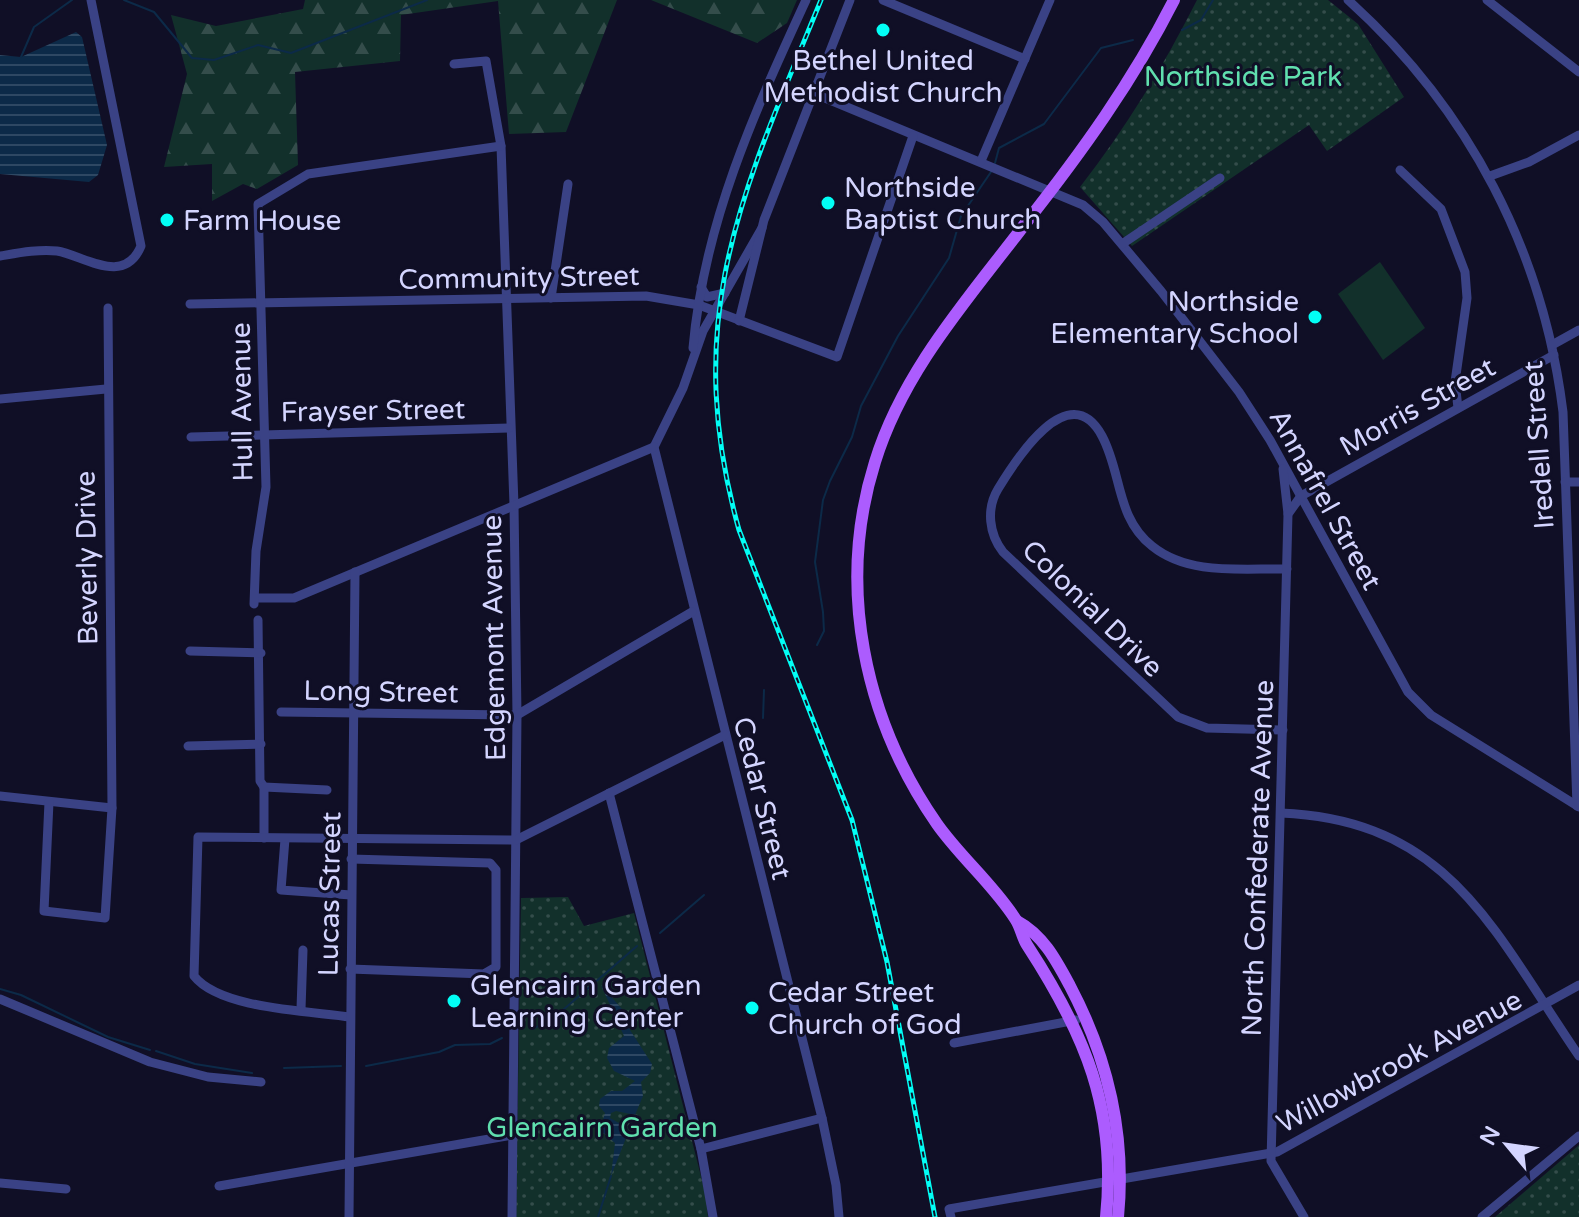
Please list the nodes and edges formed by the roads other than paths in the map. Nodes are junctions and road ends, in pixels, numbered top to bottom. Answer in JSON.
{"nodes":[{"id":1,"x":91,"y":0,"type":"edge"},
{"id":2,"x":806,"y":0,"type":"edge"},
{"id":3,"x":850,"y":0,"type":"edge"},
{"id":4,"x":883,"y":0,"type":"edge"},
{"id":5,"x":1050,"y":0,"type":"edge"},
{"id":6,"x":1174,"y":0,"type":"edge"},
{"id":7,"x":1348,"y":0,"type":"edge"},
{"id":8,"x":1487,"y":0,"type":"edge"},
{"id":9,"x":1025,"y":59,"type":"junction"},
{"id":10,"x":454,"y":64,"type":"dead end"},
{"id":11,"x":1578,"y":68,"type":"edge"},
{"id":12,"x":813,"y":93,"type":"junction"},
{"id":13,"x":1579,"y":135,"type":"edge"},
{"id":14,"x":913,"y":136,"type":"junction"},
{"id":15,"x":501,"y":146,"type":"junction"},
{"id":16,"x":990,"y":165,"type":"junction"},
{"id":17,"x":1400,"y":170,"type":"dead end"},
{"id":18,"x":1490,"y":176,"type":"junction"},
{"id":19,"x":1220,"y":178,"type":"dead end"},
{"id":20,"x":568,"y":184,"type":"dead end"},
{"id":21,"x":1051,"y":191,"type":"junction"},
{"id":22,"x":762,"y":228,"type":"junction"},
{"id":23,"x":1122,"y":244,"type":"junction"},
{"id":24,"x":0,"y":256,"type":"edge"},
{"id":25,"x":701,"y":287,"type":"junction"},
{"id":26,"x":724,"y":293,"type":"junction"},
{"id":27,"x":551,"y":298,"type":"junction"},
{"id":28,"x":506,"y":299,"type":"junction"},
{"id":29,"x":260,"y":303,"type":"junction"},
{"id":30,"x":190,"y":304,"type":"dead end"},
{"id":31,"x":699,"y":305,"type":"junction"},
{"id":32,"x":108,"y":308,"type":"dead end"},
{"id":33,"x":714,"y":310,"type":"junction"},
{"id":34,"x":739,"y":321,"type":"junction"},
{"id":35,"x":1579,"y":330,"type":"edge"},
{"id":36,"x":703,"y":331,"type":"junction"},
{"id":37,"x":1553,"y":350,"type":"junction"},
{"id":38,"x":692,"y":359,"type":"junction"},
{"id":39,"x":106,"y":389,"type":"junction"},
{"id":40,"x":0,"y":399,"type":"edge"},
{"id":41,"x":1458,"y":408,"type":"junction"},
{"id":42,"x":509,"y":428,"type":"junction"},
{"id":43,"x":263,"y":435,"type":"junction"},
{"id":44,"x":191,"y":437,"type":"dead end"},
{"id":45,"x":654,"y":447,"type":"junction"},
{"id":46,"x":1282,"y":461,"type":"junction"},
{"id":47,"x":1565,"y":482,"type":"junction"},
{"id":48,"x":1579,"y":482,"type":"edge"},
{"id":49,"x":1301,"y":496,"type":"junction"},
{"id":50,"x":514,"y":505,"type":"junction"},
{"id":51,"x":1288,"y":514,"type":"junction"},
{"id":52,"x":1567,"y":554,"type":"junction"},
{"id":53,"x":1579,"y":554,"type":"edge"},
{"id":54,"x":1287,"y":569,"type":"junction"},
{"id":55,"x":355,"y":572,"type":"junction"},
{"id":56,"x":692,"y":612,"type":"junction"},
{"id":57,"x":258,"y":620,"type":"dead end"},
{"id":58,"x":1575,"y":640,"type":"edge"},
{"id":59,"x":190,"y":651,"type":"dead end"},
{"id":60,"x":261,"y":653,"type":"junction"},
{"id":61,"x":1576,"y":692,"type":"edge"},
{"id":62,"x":281,"y":712,"type":"dead end"},
{"id":63,"x":355,"y":714,"type":"junction"},
{"id":64,"x":517,"y":715,"type":"junction"},
{"id":65,"x":1283,"y":730,"type":"junction"},
{"id":66,"x":725,"y":735,"type":"junction"},
{"id":67,"x":261,"y":744,"type":"junction"},
{"id":68,"x":188,"y":746,"type":"dead end"},
{"id":69,"x":264,"y":787,"type":"junction"},
{"id":70,"x":327,"y":790,"type":"dead end"},
{"id":71,"x":609,"y":793,"type":"junction"},
{"id":72,"x":0,"y":796,"type":"edge"},
{"id":73,"x":49,"y":802,"type":"junction"},
{"id":74,"x":1578,"y":806,"type":"edge"},
{"id":75,"x":112,"y":808,"type":"junction"},
{"id":76,"x":1281,"y":813,"type":"junction"},
{"id":77,"x":264,"y":838,"type":"junction"},
{"id":78,"x":281,"y":838,"type":"junction"},
{"id":79,"x":351,"y":839,"type":"junction"},
{"id":80,"x":516,"y":840,"type":"junction"},
{"id":81,"x":351,"y":859,"type":"junction"},
{"id":82,"x":351,"y":895,"type":"junction"},
{"id":83,"x":303,"y":950,"type":"dead end"},
{"id":84,"x":350,"y":969,"type":"junction"},
{"id":85,"x":1579,"y":985,"type":"edge"},
{"id":86,"x":0,"y":999,"type":"edge"},
{"id":87,"x":1545,"y":1007,"type":"junction"},
{"id":88,"x":301,"y":1009,"type":"junction"},
{"id":89,"x":350,"y":1017,"type":"junction"},
{"id":90,"x":1079,"y":1020,"type":"junction"},
{"id":91,"x":954,"y":1043,"type":"dead end"},
{"id":92,"x":1579,"y":1056,"type":"edge"},
{"id":93,"x":261,"y":1082,"type":"dead end"},
{"id":94,"x":822,"y":1118,"type":"junction"},
{"id":95,"x":512,"y":1135,"type":"junction"},
{"id":96,"x":1579,"y":1136,"type":"edge"},
{"id":97,"x":701,"y":1149,"type":"junction"},
{"id":98,"x":1271,"y":1154,"type":"junction"},
{"id":99,"x":350,"y":1163,"type":"junction"},
{"id":100,"x":1115,"y":1180,"type":"junction"},
{"id":101,"x":0,"y":1183,"type":"edge"},
{"id":102,"x":219,"y":1186,"type":"dead end"},
{"id":103,"x":66,"y":1189,"type":"dead end"},
{"id":104,"x":950,"y":1213,"type":"edge"},
{"id":105,"x":349,"y":1217,"type":"edge"},
{"id":106,"x":512,"y":1217,"type":"edge"},
{"id":107,"x":713,"y":1217,"type":"edge"},
{"id":108,"x":839,"y":1217,"type":"edge"},
{"id":109,"x":1106,"y":1217,"type":"edge"},
{"id":110,"x":1118,"y":1217,"type":"edge"},
{"id":111,"x":1304,"y":1217,"type":"edge"},
{"id":112,"x":1482,"y":1217,"type":"edge"}],
"edges":[{"from":1,"to":24,"type":"street"},
{"from":2,"to":25,"type":"street"},
{"from":3,"to":12,"type":"street"},
{"from":4,"to":9,"type":"street"},
{"from":5,"to":9,"type":"street"},
{"from":6,"to":21,"type":"main road"},
{"from":7,"to":18,"type":"street","name":"Iredell Street"},
{"from":8,"to":11,"type":"street"},
{"from":9,"to":16,"type":"street"},
{"from":10,"to":15,"type":"street","name":"Edgemont Avenue"},
{"from":12,"to":14,"type":"street","name":"Annafrel Street"},
{"from":12,"to":22,"type":"street"},
{"from":13,"to":18,"type":"street"},
{"from":14,"to":16,"type":"street","name":"Annafrel Street"},
{"from":14,"to":34,"type":"street","name":"Community Street"},
{"from":15,"to":28,"type":"street","name":"Edgemont Avenue"},
{"from":15,"to":29,"type":"street","name":"Hull Avenue"},
{"from":16,"to":21,"type":"street","name":"Annafrel Street"},
{"from":17,"to":41,"type":"street"},
{"from":18,"to":37,"type":"street","name":"Iredell Street"},
{"from":19,"to":23,"type":"street"},
{"from":20,"to":27,"type":"street"},
{"from":21,"to":23,"type":"street","name":"Annafrel Street"},
{"from":21,"to":90,"type":"main road"},
{"from":22,"to":26,"type":"street"},
{"from":22,"to":34,"type":"street"},
{"from":23,"to":46,"type":"street","name":"Annafrel Street"},
{"from":25,"to":26,"type":"street"},
{"from":25,"to":31,"type":"street"},
{"from":26,"to":31,"type":"street"},
{"from":26,"to":33,"type":"street"},
{"from":27,"to":28,"type":"street","name":"Community Street"},
{"from":27,"to":31,"type":"street","name":"Community Street"},
{"from":28,"to":29,"type":"street","name":"Community Street"},
{"from":28,"to":42,"type":"street","name":"Edgemont Avenue"},
{"from":29,"to":30,"type":"street","name":"Community Street"},
{"from":29,"to":43,"type":"street","name":"Hull Avenue"},
{"from":31,"to":33,"type":"street","name":"Community Street"},
{"from":31,"to":36,"type":"street"},
{"from":31,"to":38,"type":"street"},
{"from":32,"to":39,"type":"street","name":"Beverly Drive"},
{"from":33,"to":34,"type":"street","name":"Community Street"},
{"from":33,"to":36,"type":"street"},
{"from":35,"to":37,"type":"street","name":"Morris Street"},
{"from":36,"to":38,"type":"street"},
{"from":37,"to":41,"type":"street","name":"Morris Street"},
{"from":37,"to":47,"type":"street","name":"Iredell Street"},
{"from":38,"to":45,"type":"street"},
{"from":39,"to":40,"type":"street"},
{"from":39,"to":75,"type":"street","name":"Beverly Drive"},
{"from":41,"to":49,"type":"street","name":"Morris Street"},
{"from":42,"to":43,"type":"street","name":"Frayser Street"},
{"from":42,"to":50,"type":"street","name":"Edgemont Avenue"},
{"from":43,"to":44,"type":"street","name":"Frayser Street"},
{"from":43,"to":55,"type":"street","name":"Hull Avenue"},
{"from":45,"to":50,"type":"street"},
{"from":45,"to":56,"type":"street","name":"Cedar Street"},
{"from":46,"to":49,"type":"street","name":"Annafrel Street"},
{"from":46,"to":51,"type":"street","name":"North Confederate Avenue"},
{"from":47,"to":48,"type":"street"},
{"from":47,"to":52,"type":"street","name":"Iredell Street"},
{"from":49,"to":51,"type":"street"},
{"from":49,"to":74,"type":"street","name":"Annafrel Street"},
{"from":50,"to":55,"type":"street"},
{"from":50,"to":64,"type":"street","name":"Edgemont Avenue"},
{"from":51,"to":54,"type":"street","name":"North Confederate Avenue"},
{"from":52,"to":53,"type":"street"},
{"from":52,"to":58,"type":"street","name":"Iredell Street"},
{"from":54,"to":65,"type":"street","name":"North Confederate Avenue"},
{"from":54,"to":65,"type":"street","name":"Colonial Drive"},
{"from":55,"to":63,"type":"street","name":"Lucas Street"},
{"from":56,"to":64,"type":"street"},
{"from":56,"to":66,"type":"street","name":"Cedar Street"},
{"from":57,"to":60,"type":"street"},
{"from":58,"to":61,"type":"street","name":"Iredell Street"},
{"from":59,"to":60,"type":"street"},
{"from":60,"to":67,"type":"street"},
{"from":61,"to":74,"type":"street","name":"Iredell Street"},
{"from":62,"to":63,"type":"street","name":"Long Street"},
{"from":63,"to":64,"type":"street","name":"Long Street"},
{"from":63,"to":79,"type":"street","name":"Lucas Street"},
{"from":64,"to":80,"type":"street","name":"Edgemont Avenue"},
{"from":65,"to":76,"type":"street","name":"North Confederate Avenue"},
{"from":66,"to":71,"type":"street"},
{"from":66,"to":94,"type":"street","name":"Cedar Street"},
{"from":67,"to":68,"type":"street"},
{"from":67,"to":69,"type":"street"},
{"from":69,"to":70,"type":"street"},
{"from":69,"to":77,"type":"street"},
{"from":71,"to":80,"type":"street"},
{"from":71,"to":97,"type":"street"},
{"from":72,"to":73,"type":"street"},
{"from":73,"to":75,"type":"street"},
{"from":73,"to":75,"type":"street","name":"Beverly Drive"},
{"from":76,"to":87,"type":"street"},
{"from":76,"to":98,"type":"street","name":"North Confederate Avenue"},
{"from":77,"to":78,"type":"street"},
{"from":77,"to":88,"type":"street"},
{"from":78,"to":79,"type":"street"},
{"from":78,"to":82,"type":"street"},
{"from":79,"to":80,"type":"street"},
{"from":79,"to":81,"type":"street","name":"Lucas Street"},
{"from":80,"to":95,"type":"street","name":"Edgemont Avenue"},
{"from":81,"to":82,"type":"street","name":"Lucas Street"},
{"from":81,"to":84,"type":"street"},
{"from":82,"to":84,"type":"street","name":"Lucas Street"},
{"from":83,"to":88,"type":"street"},
{"from":84,"to":89,"type":"street","name":"Lucas Street"},
{"from":85,"to":87,"type":"street","name":"Willowbrook Avenue"},
{"from":86,"to":93,"type":"street"},
{"from":87,"to":92,"type":"street"},
{"from":87,"to":98,"type":"street","name":"Willowbrook Avenue"},
{"from":88,"to":89,"type":"street"},
{"from":89,"to":99,"type":"street","name":"Lucas Street"},
{"from":90,"to":91,"type":"street"},
{"from":90,"to":100,"type":"main road"},
{"from":94,"to":97,"type":"street"},
{"from":94,"to":108,"type":"street","name":"Cedar Street"},
{"from":95,"to":99,"type":"street"},
{"from":95,"to":106,"type":"street","name":"Edgemont Avenue"},
{"from":96,"to":112,"type":"street"},
{"from":97,"to":107,"type":"street"},
{"from":98,"to":100,"type":"street","name":"Willowbrook Avenue"},
{"from":98,"to":111,"type":"street","name":"North Confederate Avenue"},
{"from":99,"to":102,"type":"street"},
{"from":99,"to":105,"type":"street","name":"Lucas Street"},
{"from":100,"to":104,"type":"street","name":"Willowbrook Avenue"},
{"from":100,"to":109,"type":"main road"},
{"from":100,"to":110,"type":"main road"},
{"from":101,"to":103,"type":"street"}]}
